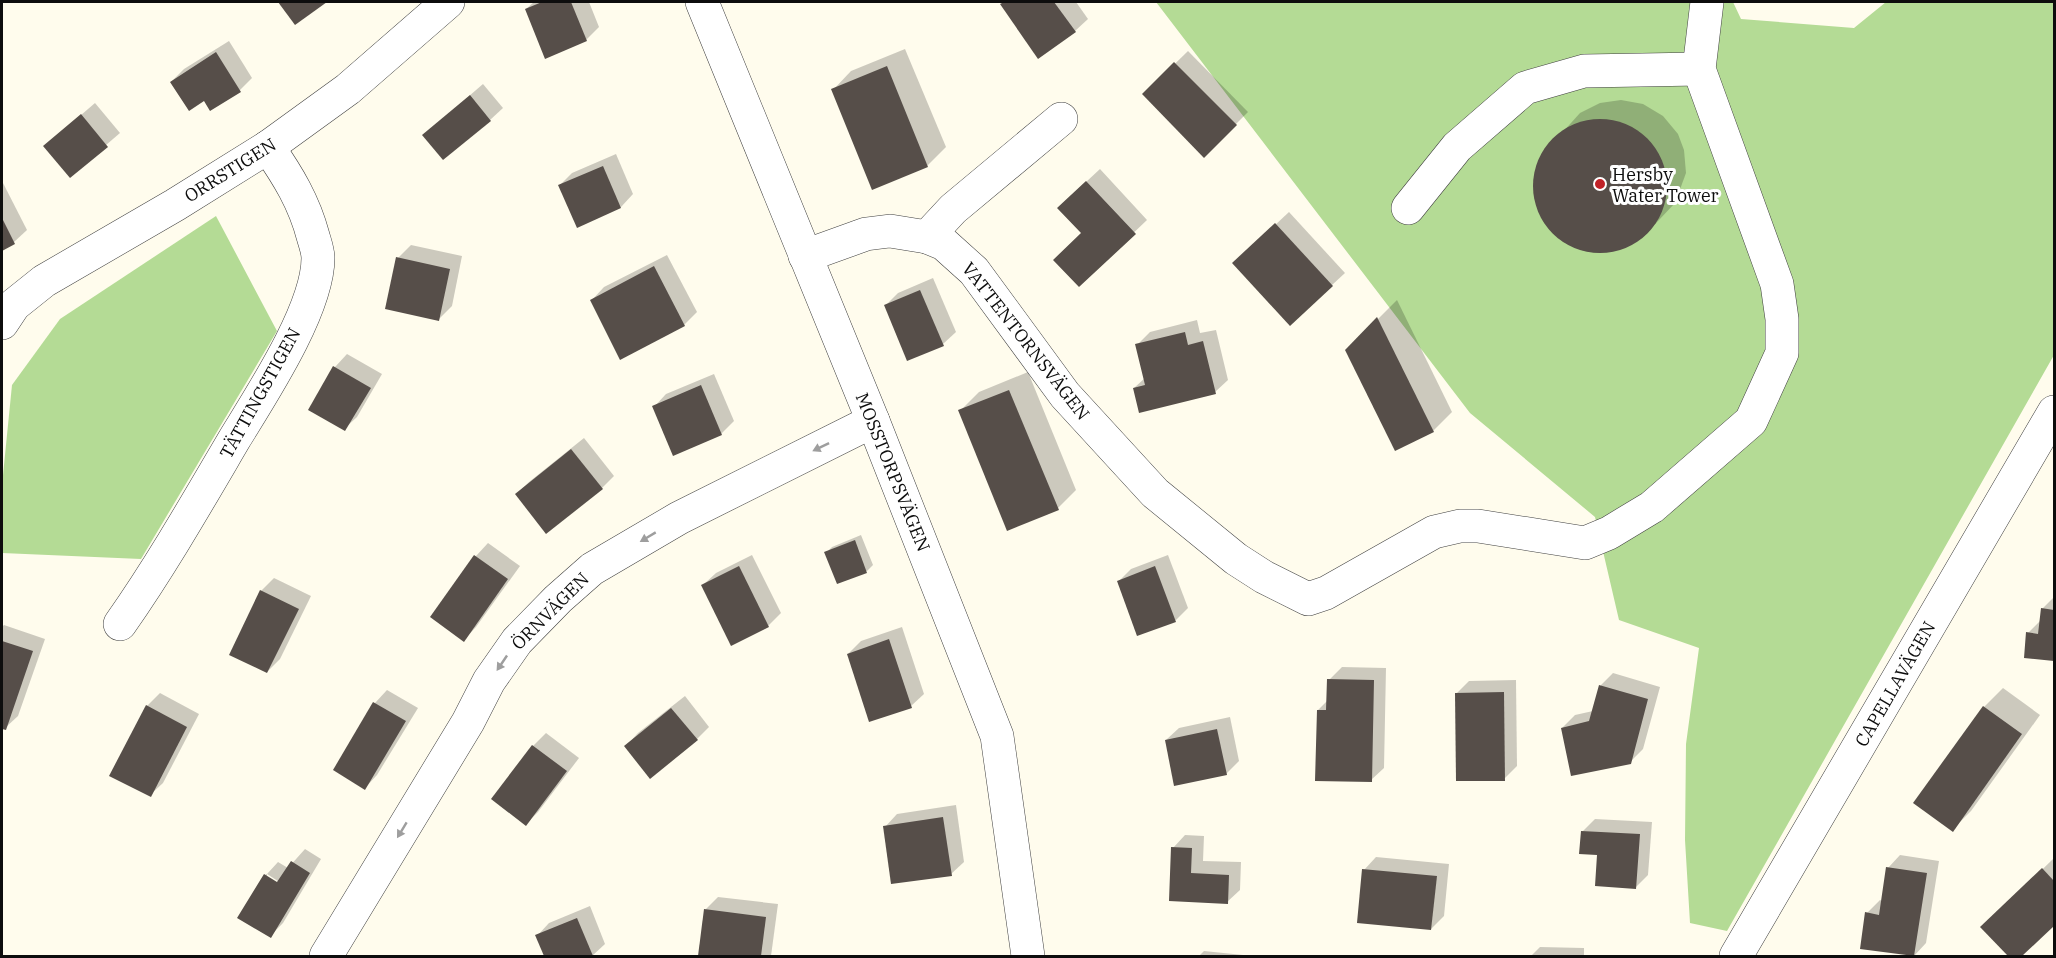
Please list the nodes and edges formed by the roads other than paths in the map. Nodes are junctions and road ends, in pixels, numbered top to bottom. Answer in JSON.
{"nodes":[{"id":1,"x":448,"y":2,"type":"edge"},
{"id":2,"x":702,"y":2,"type":"edge"},
{"id":3,"x":1707,"y":2,"type":"edge"},
{"id":4,"x":1699,"y":69,"type":"junction"},
{"id":5,"x":1061,"y":119,"type":"dead end"},
{"id":6,"x":268,"y":147,"type":"junction"},
{"id":7,"x":1408,"y":208,"type":"dead end"},
{"id":8,"x":927,"y":237,"type":"junction"},
{"id":9,"x":805,"y":256,"type":"junction"},
{"id":10,"x":2,"y":323,"type":"edge"},
{"id":11,"x":2055,"y":412,"type":"edge"},
{"id":12,"x":873,"y":421,"type":"junction"},
{"id":13,"x":120,"y":624,"type":"dead end"},
{"id":14,"x":326,"y":957,"type":"edge"},
{"id":15,"x":1028,"y":957,"type":"edge"},
{"id":16,"x":1736,"y":957,"type":"edge"}],
"edges":[{"from":1,"to":6,"type":"street","name":"ORRSTIGEN"},
{"from":2,"to":9,"type":"street","name":"MOSSTORPSVÄGEN"},
{"from":3,"to":4,"type":"street","name":"VATTENTORNSVÄGEN"},
{"from":4,"to":7,"type":"street"},
{"from":4,"to":8,"type":"street","name":"VATTENTORNSVÄGEN"},
{"from":5,"to":8,"type":"street"},
{"from":6,"to":10,"type":"street","name":"ORRSTIGEN"},
{"from":6,"to":13,"type":"street","name":"TÄTTINGSTIGEN"},
{"from":8,"to":9,"type":"street","name":"VATTENTORNSVÄGEN"},
{"from":9,"to":12,"type":"street","name":"MOSSTORPSVÄGEN"},
{"from":11,"to":16,"type":"street","name":"CAPELLAVÄGEN"},
{"from":12,"to":14,"type":"street","name":"ÖRNVÄGEN","one_way":true},
{"from":12,"to":15,"type":"street","name":"MOSSTORPSVÄGEN"}]}
